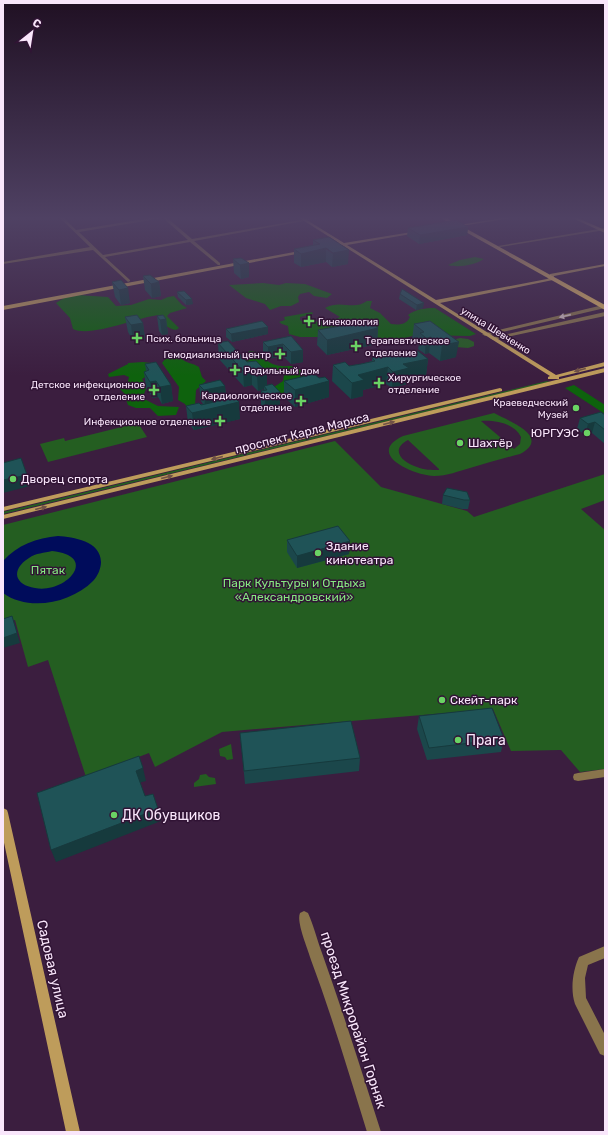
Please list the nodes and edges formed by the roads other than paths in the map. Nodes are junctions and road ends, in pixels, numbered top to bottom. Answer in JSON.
{"nodes":[{"id":1,"x":117,"y":270,"type":"edge"},
{"id":2,"x":186,"y":270,"type":"edge"},
{"id":3,"x":197,"y":270,"type":"edge"},
{"id":4,"x":385,"y":270,"type":"edge"},
{"id":5,"x":541,"y":270,"type":"edge"},
{"id":6,"x":542,"y":270,"type":"edge"},
{"id":7,"x":584,"y":270,"type":"edge"},
{"id":8,"x":599,"y":270,"type":"edge"},
{"id":9,"x":554,"y":277,"type":"junction"},
{"id":10,"x":128,"y":281,"type":"junction"},
{"id":11,"x":435,"y":302,"type":"junction"},
{"id":12,"x":3,"y":304,"type":"edge"},
{"id":13,"x":3,"y":308,"type":"edge"},
{"id":14,"x":604,"y":308,"type":"edge"},
{"id":15,"x":485,"y":334,"type":"junction"},
{"id":16,"x":493,"y":338,"type":"junction"},
{"id":17,"x":605,"y":364,"type":"edge"},
{"id":18,"x":605,"y":370,"type":"edge"},
{"id":19,"x":558,"y":379,"type":"junction"},
{"id":20,"x":3,"y":509,"type":"edge"},
{"id":21,"x":3,"y":517,"type":"edge"},
{"id":22,"x":605,"y":773,"type":"edge"},
{"id":23,"x":578,"y":776,"type":"dead end"},
{"id":24,"x":3,"y":813,"type":"edge"},
{"id":25,"x":6,"y":849,"type":"edge"},
{"id":26,"x":304,"y":917,"type":"dead end"},
{"id":27,"x":605,"y":952,"type":"edge"},
{"id":28,"x":605,"y":1049,"type":"edge"},
{"id":29,"x":73,"y":1132,"type":"edge"},
{"id":30,"x":374,"y":1132,"type":"edge"}],
"edges":[{"from":1,"to":10,"type":"street"},
{"from":2,"to":10,"type":"street"},
{"from":3,"to":13,"type":"street"},
{"from":4,"to":11,"type":"street","name":"улица Шевченко"},
{"from":5,"to":9,"type":"main road"},
{"from":6,"to":9,"type":"main road"},
{"from":7,"to":9,"type":"street"},
{"from":8,"to":9,"type":"street"},
{"from":9,"to":11,"type":"street"},
{"from":9,"to":14,"type":"main road"},
{"from":10,"to":12,"type":"street"},
{"from":11,"to":15,"type":"street","name":"улица Шевченко"},
{"from":14,"to":15,"type":"street","one_way":true},
{"from":14,"to":16,"type":"street"},
{"from":15,"to":16,"type":"street","name":"улица Шевченко"},
{"from":16,"to":19,"type":"street","name":"улица Шевченко"},
{"from":17,"to":19,"type":"street","name":"проспект Карла Маркса","one_way":true},
{"from":18,"to":19,"type":"street","name":"проспект Карла Маркса"},
{"from":19,"to":20,"type":"street","name":"проспект Карла Маркса","one_way":true},
{"from":21,"to":19,"type":"street","name":"проспект Карла Маркса","one_way":true},
{"from":22,"to":23,"type":"street"},
{"from":24,"to":25,"type":"street","name":"Садовая улица"},
{"from":25,"to":29,"type":"street","name":"Садовая улица"},
{"from":26,"to":30,"type":"street","name":"проезд Микрорайон Горняк"},
{"from":27,"to":28,"type":"street"}]}
